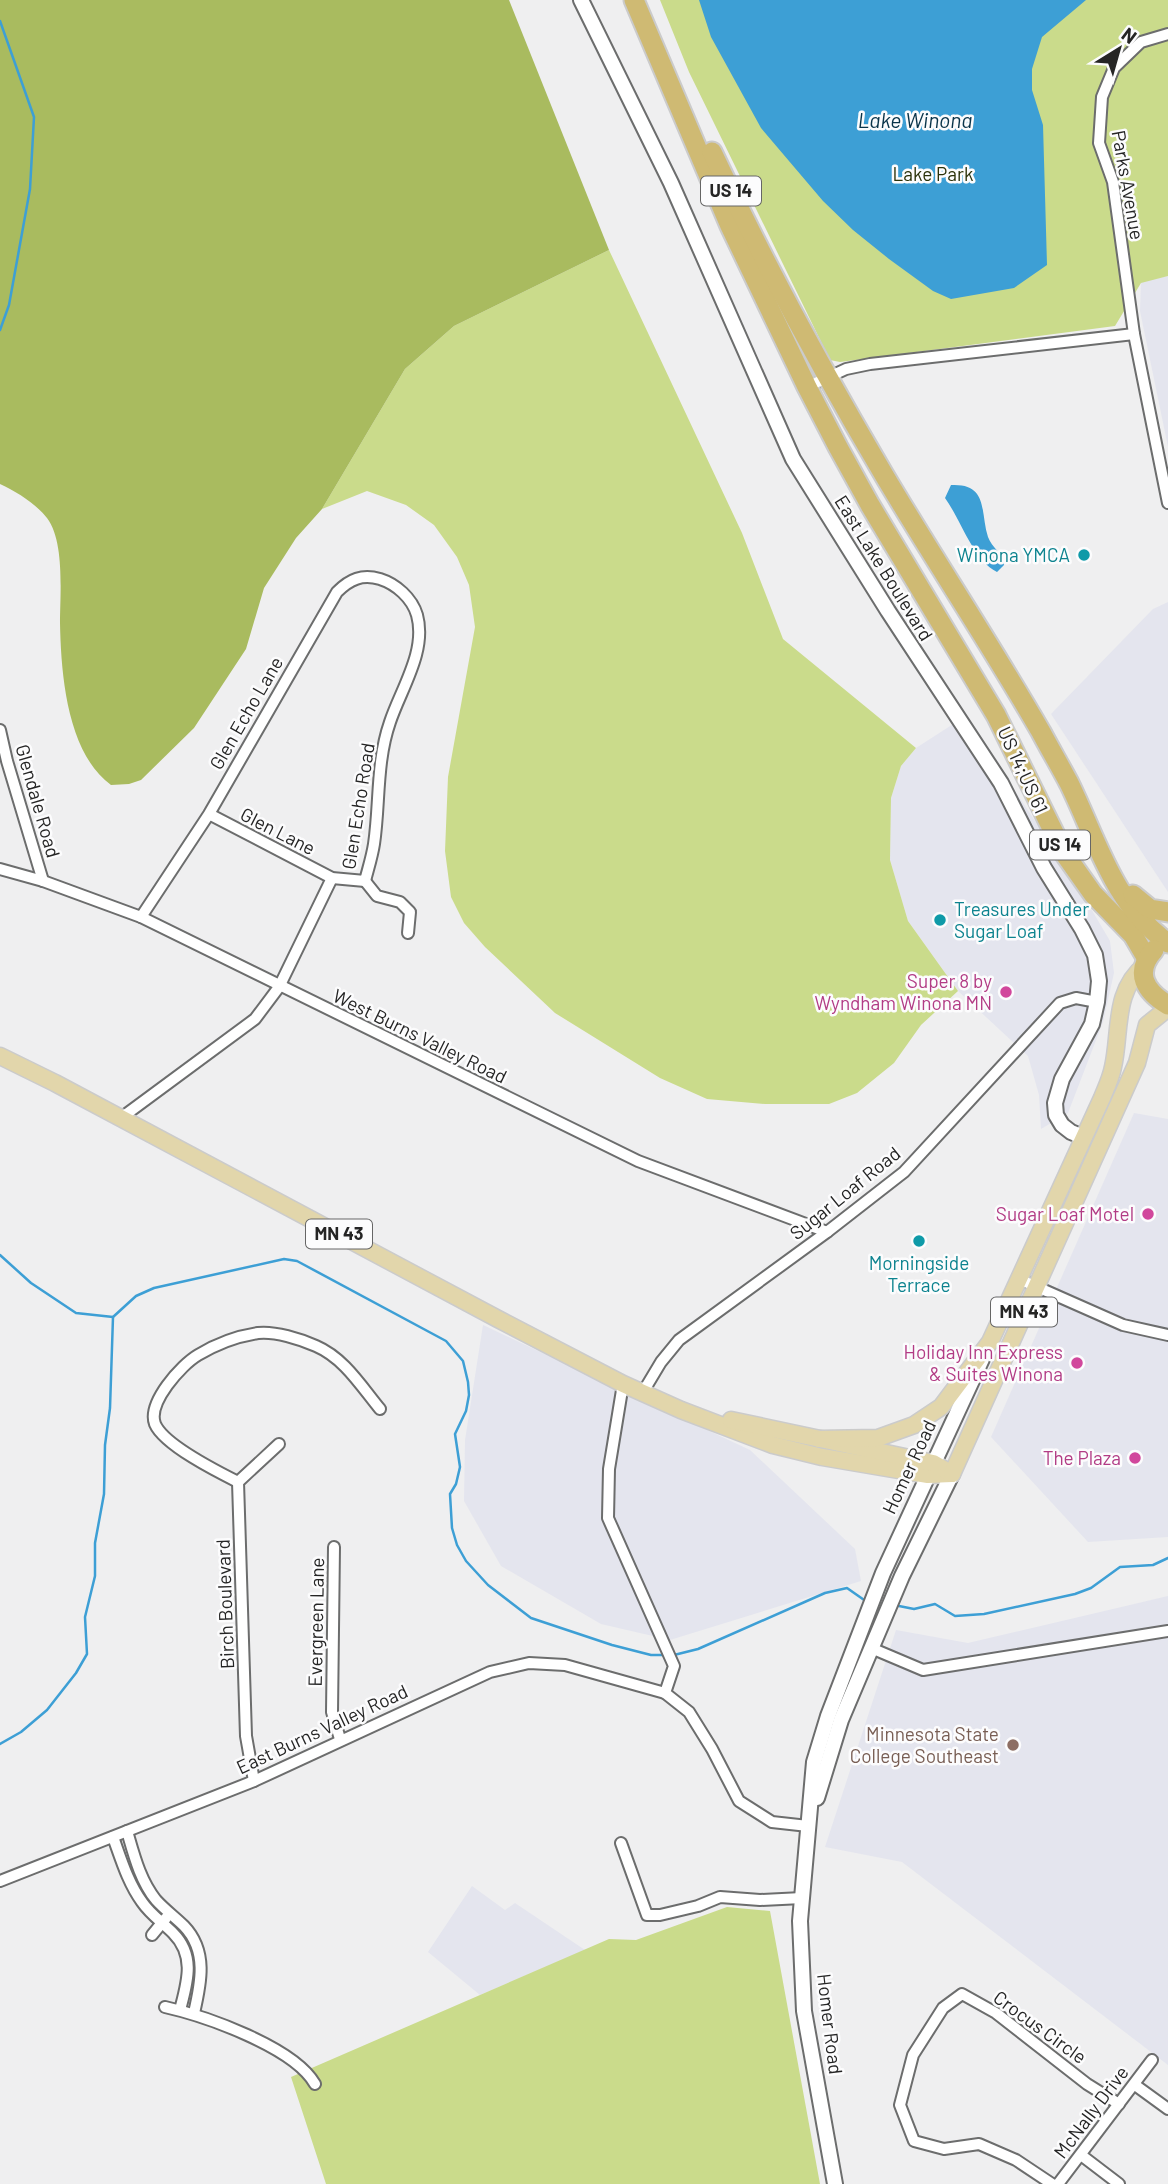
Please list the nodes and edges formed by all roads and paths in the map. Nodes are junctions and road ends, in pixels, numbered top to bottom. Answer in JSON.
{"nodes":[{"id":1,"x":581,"y":0,"type":"edge"},
{"id":2,"x":634,"y":0,"type":"edge"},
{"id":3,"x":647,"y":0,"type":"edge"},
{"id":4,"x":1168,"y":34,"type":"edge"},
{"id":5,"x":1134,"y":334,"type":"junction"},
{"id":6,"x":827,"y":377,"type":"junction"},
{"id":7,"x":807,"y":387,"type":"junction"},
{"id":8,"x":1168,"y":503,"type":"edge"},
{"id":9,"x":406,"y":595,"type":"joint"},
{"id":10,"x":0,"y":730,"type":"edge"},
{"id":11,"x":209,"y":814,"type":"junction"},
{"id":12,"x":1099,"y":852,"type":"junction"},
{"id":13,"x":0,"y":869,"type":"edge"},
{"id":14,"x":332,"y":878,"type":"junction"},
{"id":15,"x":43,"y":881,"type":"junction"},
{"id":16,"x":365,"y":881,"type":"junction"},
{"id":17,"x":1168,"y":912,"type":"edge"},
{"id":18,"x":141,"y":917,"type":"junction"},
{"id":19,"x":408,"y":933,"type":"dead end"},
{"id":20,"x":1168,"y":943,"type":"edge"},
{"id":21,"x":1146,"y":962,"type":"junction"},
{"id":22,"x":279,"y":987,"type":"junction"},
{"id":23,"x":1097,"y":1002,"type":"junction"},
{"id":24,"x":1168,"y":1007,"type":"edge"},
{"id":25,"x":0,"y":1056,"type":"edge"},
{"id":26,"x":121,"y":1118,"type":"junction"},
{"id":27,"x":1083,"y":1136,"type":"junction"},
{"id":28,"x":827,"y":1232,"type":"junction"},
{"id":29,"x":1019,"y":1279,"type":"junction"},
{"id":30,"x":1035,"y":1287,"type":"junction"},
{"id":31,"x":1168,"y":1335,"type":"edge"},
{"id":32,"x":990,"y":1342,"type":"junction"},
{"id":33,"x":623,"y":1384,"type":"junction"},
{"id":34,"x":643,"y":1392,"type":"junction"},
{"id":35,"x":380,"y":1409,"type":"dead end"},
{"id":36,"x":681,"y":1409,"type":"junction"},
{"id":37,"x":819,"y":1439,"type":"junction"},
{"id":38,"x":279,"y":1444,"type":"dead end"},
{"id":39,"x":930,"y":1469,"type":"junction"},
{"id":40,"x":952,"y":1474,"type":"junction"},
{"id":41,"x":238,"y":1482,"type":"junction"},
{"id":42,"x":334,"y":1547,"type":"dead end"},
{"id":43,"x":1168,"y":1631,"type":"edge"},
{"id":44,"x":872,"y":1648,"type":"junction"},
{"id":45,"x":665,"y":1693,"type":"junction"},
{"id":46,"x":340,"y":1740,"type":"junction"},
{"id":47,"x":254,"y":1781,"type":"junction"},
{"id":48,"x":808,"y":1826,"type":"junction"},
{"id":49,"x":127,"y":1831,"type":"junction"},
{"id":50,"x":113,"y":1837,"type":"junction"},
{"id":51,"x":621,"y":1843,"type":"dead end"},
{"id":52,"x":0,"y":1881,"type":"edge"},
{"id":53,"x":802,"y":1898,"type":"junction"},
{"id":54,"x":170,"y":1914,"type":"junction"},
{"id":55,"x":162,"y":1923,"type":"junction"},
{"id":56,"x":152,"y":1935,"type":"dead end"},
{"id":57,"x":165,"y":2007,"type":"dead end"},
{"id":58,"x":180,"y":2011,"type":"junction"},
{"id":59,"x":194,"y":2013,"type":"junction"},
{"id":60,"x":1152,"y":2060,"type":"dead end"},
{"id":61,"x":315,"y":2084,"type":"dead end"},
{"id":62,"x":1135,"y":2085,"type":"junction"},
{"id":63,"x":1119,"y":2104,"type":"junction"},
{"id":64,"x":1168,"y":2109,"type":"edge"},
{"id":65,"x":1081,"y":2155,"type":"junction"},
{"id":66,"x":835,"y":2184,"type":"edge"},
{"id":67,"x":1055,"y":2184,"type":"edge"},
{"id":68,"x":1119,"y":2184,"type":"edge"}],
"edges":[{"from":1,"to":23,"type":"street","name":"East Lake Boulevard"},
{"from":2,"to":7,"type":"highway","number":"US 14"},
{"from":3,"to":6,"type":"highway","number":"US 14"},
{"from":4,"to":5,"type":"street","name":"Parks Avenue"},
{"from":5,"to":6,"type":"street"},
{"from":5,"to":8,"type":"street","name":"Parks Avenue"},
{"from":6,"to":7,"type":"street"},
{"from":6,"to":12,"type":"highway","name":"US 14;US 61","number":"US 14"},
{"from":7,"to":21,"type":"highway","name":"US 14;US 61","number":"US 14"},
{"from":9,"to":11,"type":"street","name":"Glen Echo Lane"},
{"from":9,"to":16,"type":"street","name":"Glen Echo Road"},
{"from":10,"to":15,"type":"street","name":"Glendale Road"},
{"from":11,"to":14,"type":"street","name":"Glen Lane"},
{"from":11,"to":18,"type":"street","name":"Glen Echo Lane"},
{"from":12,"to":17,"type":"highway"},
{"from":12,"to":20,"type":"highway","name":"US 14;US 61","number":"US 14"},
{"from":13,"to":15,"type":"street","name":"West Burns Valley Road"},
{"from":14,"to":16,"type":"street","name":"Glen Echo Road"},
{"from":14,"to":22,"type":"street","name":"Glen Echo Road"},
{"from":15,"to":18,"type":"street","name":"West Burns Valley Road"},
{"from":16,"to":19,"type":"street"},
{"from":18,"to":22,"type":"street","name":"West Burns Valley Road"},
{"from":20,"to":21,"type":"highway","name":"US 14;US 61","number":"US 14"},
{"from":21,"to":24,"type":"highway","name":"US 14;US 61","number":"US 14"},
{"from":21,"to":27,"type":"main road","number":"MN 43"},
{"from":22,"to":26,"type":"street","name":"Glen Echo Road"},
{"from":22,"to":28,"type":"street","name":"West Burns Valley Road"},
{"from":23,"to":27,"type":"street","name":"East Lake Boulevard"},
{"from":23,"to":28,"type":"street","name":"Sugar Loaf Road"},
{"from":24,"to":30,"type":"main road","name":"Homer Road","number":"MN 43"},
{"from":25,"to":26,"type":"main road","number":"MN 43"},
{"from":26,"to":33,"type":"main road","number":"MN 43"},
{"from":27,"to":29,"type":"main road","name":"Homer Road","number":"MN 43"},
{"from":28,"to":34,"type":"street","name":"Sugar Loaf Road"},
{"from":29,"to":30,"type":"street"},
{"from":29,"to":32,"type":"main road","name":"Homer Road","number":"MN 43"},
{"from":30,"to":31,"type":"street"},
{"from":30,"to":40,"type":"main road","name":"Homer Road","number":"MN 43"},
{"from":32,"to":37,"type":"main road","number":"MN 43"},
{"from":32,"to":39,"type":"street","name":"Homer Road"},
{"from":33,"to":34,"type":"main road","number":"MN 43"},
{"from":33,"to":45,"type":"street"},
{"from":34,"to":36,"type":"main road","number":"MN 43"},
{"from":35,"to":41,"type":"street"},
{"from":36,"to":37,"type":"main road","number":"MN 43"},
{"from":36,"to":39,"type":"main road","number":"MN 43"},
{"from":37,"to":39,"type":"main road","number":"MN 43"},
{"from":38,"to":41,"type":"street"},
{"from":39,"to":40,"type":"main road","number":"MN 43"},
{"from":39,"to":48,"type":"street","name":"Homer Road"},
{"from":40,"to":44,"type":"street","name":"Homer Road"},
{"from":41,"to":47,"type":"street","name":"Birch Boulevard"},
{"from":42,"to":46,"type":"street","name":"Evergreen Lane"},
{"from":43,"to":44,"type":"street"},
{"from":44,"to":48,"type":"street","name":"Homer Road"},
{"from":45,"to":46,"type":"street","name":"East Burns Valley Road"},
{"from":45,"to":48,"type":"street"},
{"from":46,"to":47,"type":"street","name":"East Burns Valley Road"},
{"from":47,"to":49,"type":"street","name":"East Burns Valley Road"},
{"from":48,"to":53,"type":"street","name":"Homer Road"},
{"from":49,"to":50,"type":"street","name":"East Burns Valley Road"},
{"from":49,"to":54,"type":"street"},
{"from":50,"to":52,"type":"street","name":"East Burns Valley Road"},
{"from":50,"to":55,"type":"street"},
{"from":51,"to":53,"type":"street"},
{"from":53,"to":66,"type":"street","name":"Homer Road"},
{"from":54,"to":55,"type":"street"},
{"from":54,"to":59,"type":"street"},
{"from":55,"to":56,"type":"street"},
{"from":55,"to":58,"type":"street"},
{"from":57,"to":58,"type":"street"},
{"from":58,"to":59,"type":"street"},
{"from":59,"to":61,"type":"street"},
{"from":60,"to":62,"type":"street","name":"McNally Drive"},
{"from":62,"to":63,"type":"street","name":"McNally Drive"},
{"from":62,"to":64,"type":"street"},
{"from":63,"to":65,"type":"street","name":"McNally Drive"},
{"from":63,"to":67,"type":"street","name":"Crocus Circle"},
{"from":65,"to":67,"type":"street","name":"McNally Drive"},
{"from":65,"to":68,"type":"street"}]}
